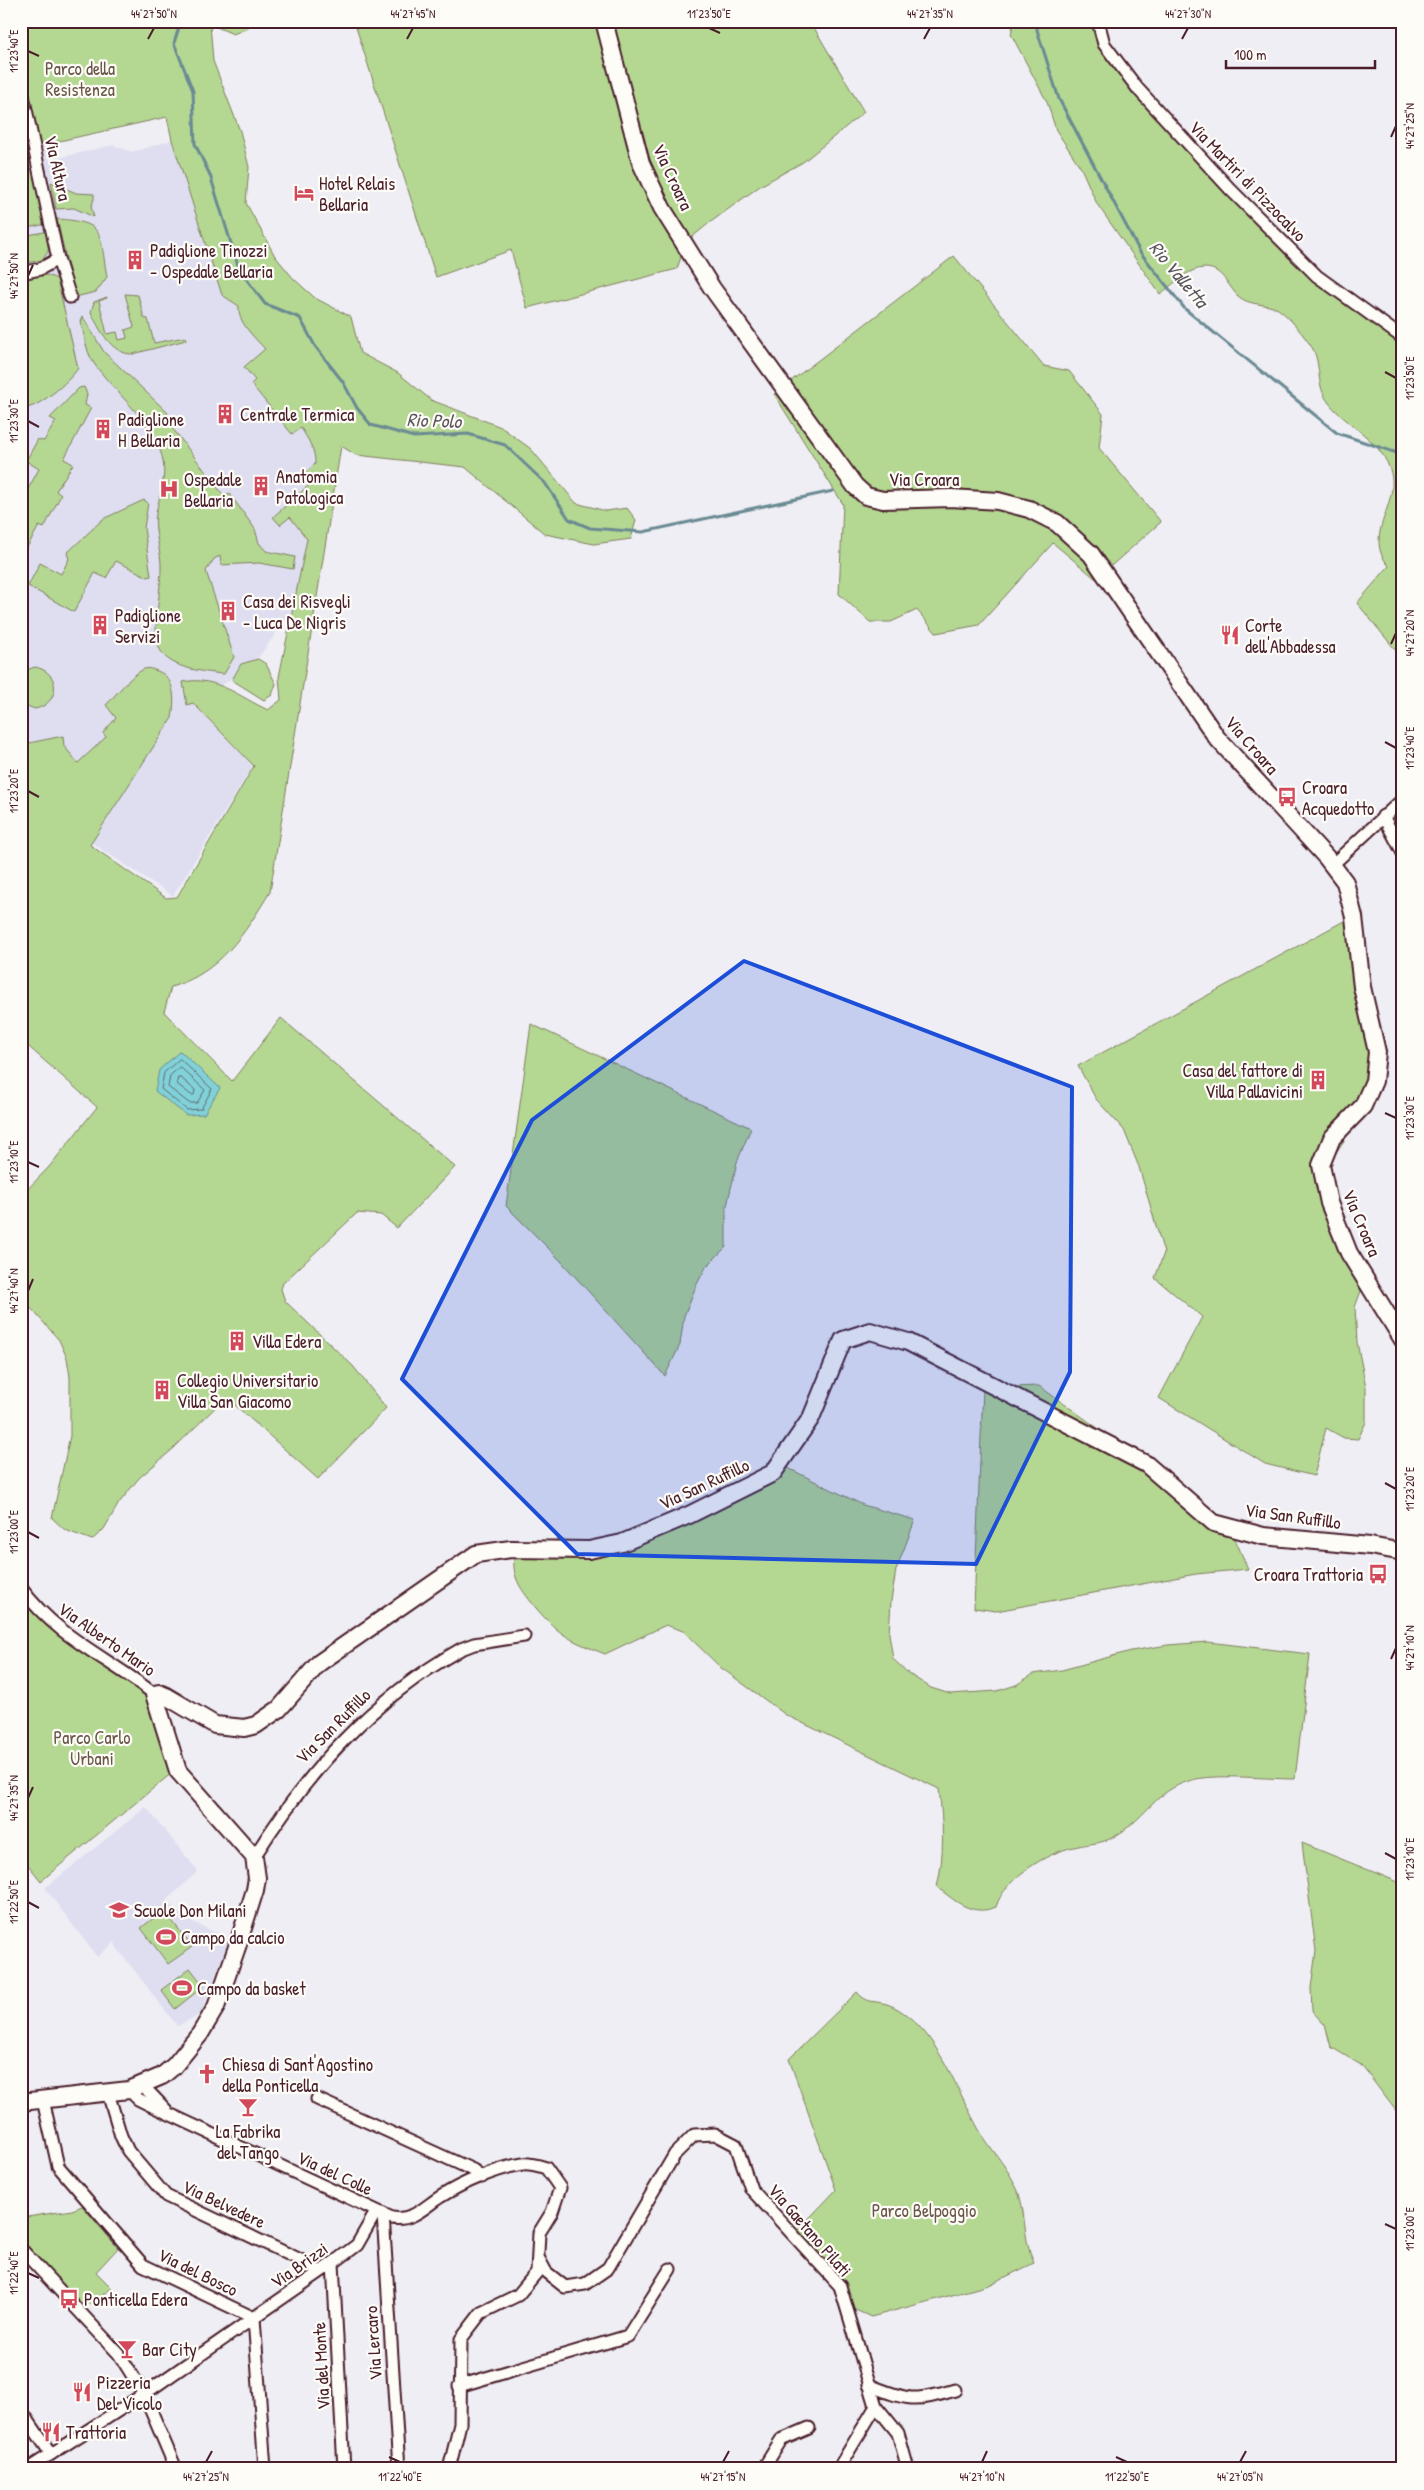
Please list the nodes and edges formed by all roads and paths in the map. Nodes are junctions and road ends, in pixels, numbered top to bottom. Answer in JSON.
{"nodes":[{"id":1,"x":604,"y":21,"type":"edge"},
{"id":2,"x":1098,"y":21,"type":"edge"},
{"id":3,"x":21,"y":86,"type":"edge"},
{"id":4,"x":58,"y":259,"type":"junction"},
{"id":5,"x":21,"y":273,"type":"edge"},
{"id":6,"x":70,"y":297,"type":"dead end"},
{"id":7,"x":1403,"y":338,"type":"edge"},
{"id":8,"x":1403,"y":799,"type":"edge"},
{"id":9,"x":1383,"y":816,"type":"junction"},
{"id":10,"x":1403,"y":853,"type":"edge"},
{"id":11,"x":1332,"y":865,"type":"junction"},
{"id":12,"x":1403,"y":1340,"type":"edge"},
{"id":13,"x":1403,"y":1552,"type":"edge"},
{"id":14,"x":21,"y":1588,"type":"edge"},
{"id":15,"x":524,"y":1636,"type":"dead end"},
{"id":16,"x":154,"y":1694,"type":"junction"},
{"id":17,"x":254,"y":1857,"type":"junction"},
{"id":18,"x":146,"y":2085,"type":"junction"},
{"id":19,"x":129,"y":2090,"type":"junction"},
{"id":20,"x":108,"y":2093,"type":"junction"},
{"id":21,"x":317,"y":2099,"type":"dead end"},
{"id":22,"x":43,"y":2100,"type":"junction"},
{"id":23,"x":21,"y":2102,"type":"edge"},
{"id":24,"x":171,"y":2115,"type":"junction"},
{"id":25,"x":482,"y":2177,"type":"junction"},
{"id":26,"x":380,"y":2213,"type":"junction"},
{"id":27,"x":21,"y":2249,"type":"edge"},
{"id":28,"x":539,"y":2258,"type":"junction"},
{"id":29,"x":333,"y":2263,"type":"junction"},
{"id":30,"x":27,"y":2265,"type":"edge"},
{"id":31,"x":670,"y":2268,"type":"dead end"},
{"id":32,"x":319,"y":2272,"type":"junction"},
{"id":33,"x":254,"y":2318,"type":"junction"},
{"id":34,"x":870,"y":2385,"type":"junction"},
{"id":35,"x":458,"y":2386,"type":"junction"},
{"id":36,"x":955,"y":2390,"type":"dead end"},
{"id":37,"x":144,"y":2394,"type":"junction"},
{"id":38,"x":876,"y":2406,"type":"junction"},
{"id":39,"x":21,"y":2410,"type":"edge"},
{"id":40,"x":810,"y":2428,"type":"dead end"},
{"id":41,"x":51,"y":2454,"type":"junction"},
{"id":42,"x":28,"y":2469,"type":"edge"},
{"id":43,"x":176,"y":2469,"type":"edge"},
{"id":44,"x":264,"y":2469,"type":"edge"},
{"id":45,"x":344,"y":2469,"type":"edge"},
{"id":46,"x":399,"y":2469,"type":"edge"},
{"id":47,"x":449,"y":2469,"type":"edge"},
{"id":48,"x":763,"y":2469,"type":"edge"},
{"id":49,"x":838,"y":2469,"type":"edge"},
{"id":50,"x":908,"y":2469,"type":"edge"}],
"edges":[{"from":1,"to":11,"type":"street","name":"Via Croara"},
{"from":2,"to":7,"type":"street","name":"Via Martiri di Pizzocalvo"},
{"from":3,"to":4,"type":"street","name":"Via Altura"},
{"from":4,"to":5,"type":"street"},
{"from":4,"to":6,"type":"street","name":"Via Altura"},
{"from":8,"to":9,"type":"street"},
{"from":9,"to":10,"type":"street"},
{"from":9,"to":11,"type":"street"},
{"from":11,"to":12,"type":"street","name":"Via Croara"},
{"from":13,"to":16,"type":"street","name":"Via San Ruffillo"},
{"from":14,"to":16,"type":"street","name":"Via Alberto Mario"},
{"from":15,"to":17,"type":"street","name":"Via San Ruffillo"},
{"from":16,"to":17,"type":"street"},
{"from":17,"to":18,"type":"street"},
{"from":18,"to":19,"type":"street"},
{"from":18,"to":24,"type":"street","name":"Via del Colle"},
{"from":19,"to":20,"type":"street"},
{"from":19,"to":24,"type":"street","name":"Via del Colle"},
{"from":20,"to":22,"type":"street"},
{"from":20,"to":32,"type":"street","name":"Via Belvedere"},
{"from":21,"to":25,"type":"street"},
{"from":22,"to":23,"type":"street"},
{"from":22,"to":33,"type":"street","name":"Via del Bosco"},
{"from":24,"to":26,"type":"street","name":"Via del Colle"},
{"from":25,"to":26,"type":"street","name":"Via del Colle"},
{"from":25,"to":28,"type":"street","name":"Via del Colle"},
{"from":26,"to":29,"type":"street","name":"Via Brizzi"},
{"from":26,"to":46,"type":"street","name":"Via Lercaro"},
{"from":27,"to":30,"type":"street"},
{"from":28,"to":34,"type":"street","name":"Via Gaetano Pilati"},
{"from":28,"to":35,"type":"street","name":"Via del Colle"},
{"from":29,"to":32,"type":"street","name":"Via Brizzi"},
{"from":29,"to":45,"type":"street","name":"Via del Monte"},
{"from":30,"to":37,"type":"street"},
{"from":31,"to":35,"type":"street"},
{"from":32,"to":33,"type":"street","name":"Via Brizzi"},
{"from":33,"to":37,"type":"street","name":"Via Brizzi"},
{"from":33,"to":44,"type":"street"},
{"from":34,"to":36,"type":"street"},
{"from":34,"to":38,"type":"street","name":"Via Gaetano Pilati"},
{"from":35,"to":47,"type":"street","name":"Via del Colle"},
{"from":37,"to":41,"type":"street","name":"Via Brizzi"},
{"from":37,"to":43,"type":"street"},
{"from":38,"to":49,"type":"street"},
{"from":38,"to":50,"type":"street","name":"Via Gaetano Pilati"},
{"from":39,"to":41,"type":"street"},
{"from":40,"to":48,"type":"street"},
{"from":41,"to":42,"type":"street","name":"Via Brizzi"}]}
